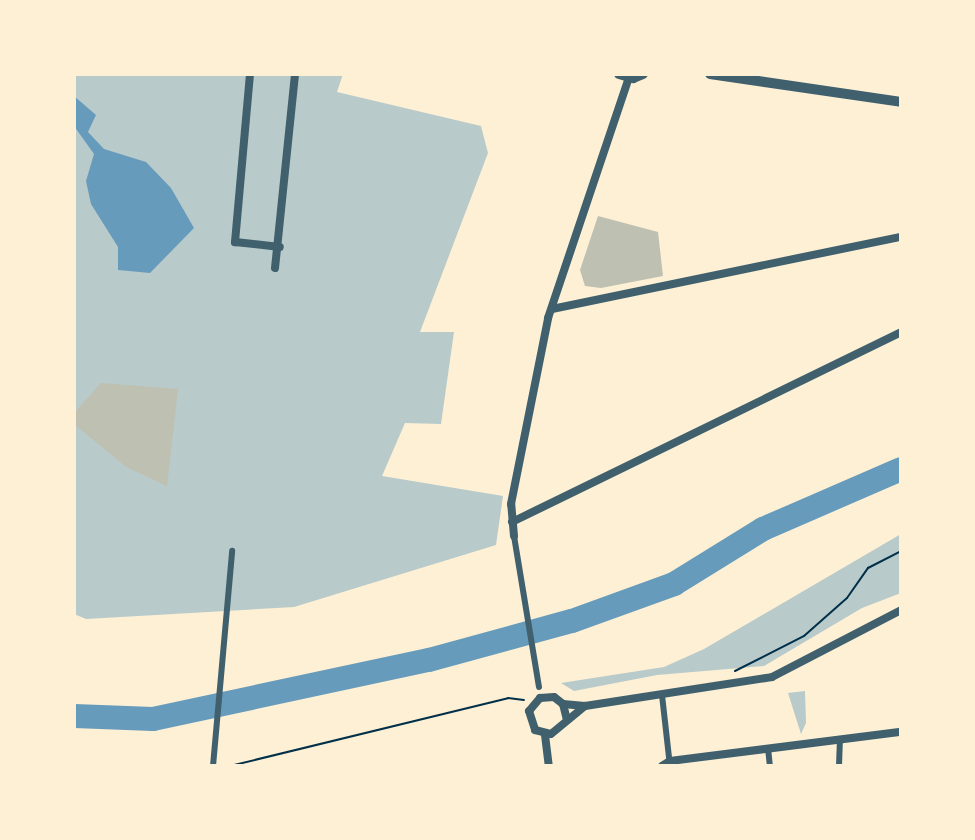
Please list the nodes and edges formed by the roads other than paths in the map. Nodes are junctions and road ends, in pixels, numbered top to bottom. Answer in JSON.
{"nodes":[{"id":1,"x":250,"y":74,"type":"edge"},
{"id":2,"x":295,"y":74,"type":"edge"},
{"id":3,"x":643,"y":74,"type":"edge"},
{"id":4,"x":710,"y":74,"type":"edge"},
{"id":5,"x":624,"y":76,"type":"edge"},
{"id":6,"x":901,"y":102,"type":"edge"},
{"id":7,"x":901,"y":237,"type":"edge"},
{"id":8,"x":280,"y":247,"type":"junction"},
{"id":9,"x":275,"y":268,"type":"dead end"},
{"id":10,"x":552,"y":309,"type":"junction"},
{"id":11,"x":901,"y":332,"type":"edge"},
{"id":12,"x":512,"y":522,"type":"junction"},
{"id":13,"x":514,"y":536,"type":"joint"},
{"id":14,"x":232,"y":551,"type":"dead end"},
{"id":15,"x":901,"y":610,"type":"edge"},
{"id":16,"x":539,"y":687,"type":"joint"},
{"id":17,"x":662,"y":695,"type":"junction"},
{"id":18,"x":543,"y":697,"type":"junction"},
{"id":19,"x":563,"y":704,"type":"junction"},
{"id":20,"x":585,"y":706,"type":"junction"},
{"id":21,"x":567,"y":720,"type":"junction"},
{"id":22,"x":901,"y":732,"type":"edge"},
{"id":23,"x":545,"y":735,"type":"junction"},
{"id":24,"x":840,"y":740,"type":"junction"},
{"id":25,"x":768,"y":748,"type":"junction"},
{"id":26,"x":667,"y":764,"type":"edge"},
{"id":27,"x":213,"y":766,"type":"edge"},
{"id":28,"x":549,"y":766,"type":"edge"},
{"id":29,"x":770,"y":766,"type":"edge"},
{"id":30,"x":839,"y":766,"type":"edge"}],
"edges":[{"from":1,"to":8,"type":"street"},
{"from":2,"to":8,"type":"street"},
{"from":3,"to":5,"type":"street"},
{"from":4,"to":6,"type":"street"},
{"from":5,"to":10,"type":"street"},
{"from":7,"to":10,"type":"street"},
{"from":8,"to":9,"type":"street"},
{"from":10,"to":12,"type":"street"},
{"from":11,"to":12,"type":"street"},
{"from":12,"to":13,"type":"street"},
{"from":13,"to":16,"type":"street"},
{"from":14,"to":27,"type":"street"},
{"from":15,"to":17,"type":"street"},
{"from":16,"to":18,"type":"street"},
{"from":17,"to":20,"type":"street"},
{"from":17,"to":26,"type":"street"},
{"from":18,"to":19,"type":"street"},
{"from":18,"to":23,"type":"street"},
{"from":19,"to":20,"type":"street"},
{"from":19,"to":21,"type":"street"},
{"from":20,"to":21,"type":"street"},
{"from":21,"to":23,"type":"street"},
{"from":22,"to":24,"type":"street"},
{"from":23,"to":28,"type":"street"},
{"from":24,"to":25,"type":"street"},
{"from":24,"to":30,"type":"street"},
{"from":25,"to":26,"type":"street"},
{"from":25,"to":29,"type":"street"}]}
